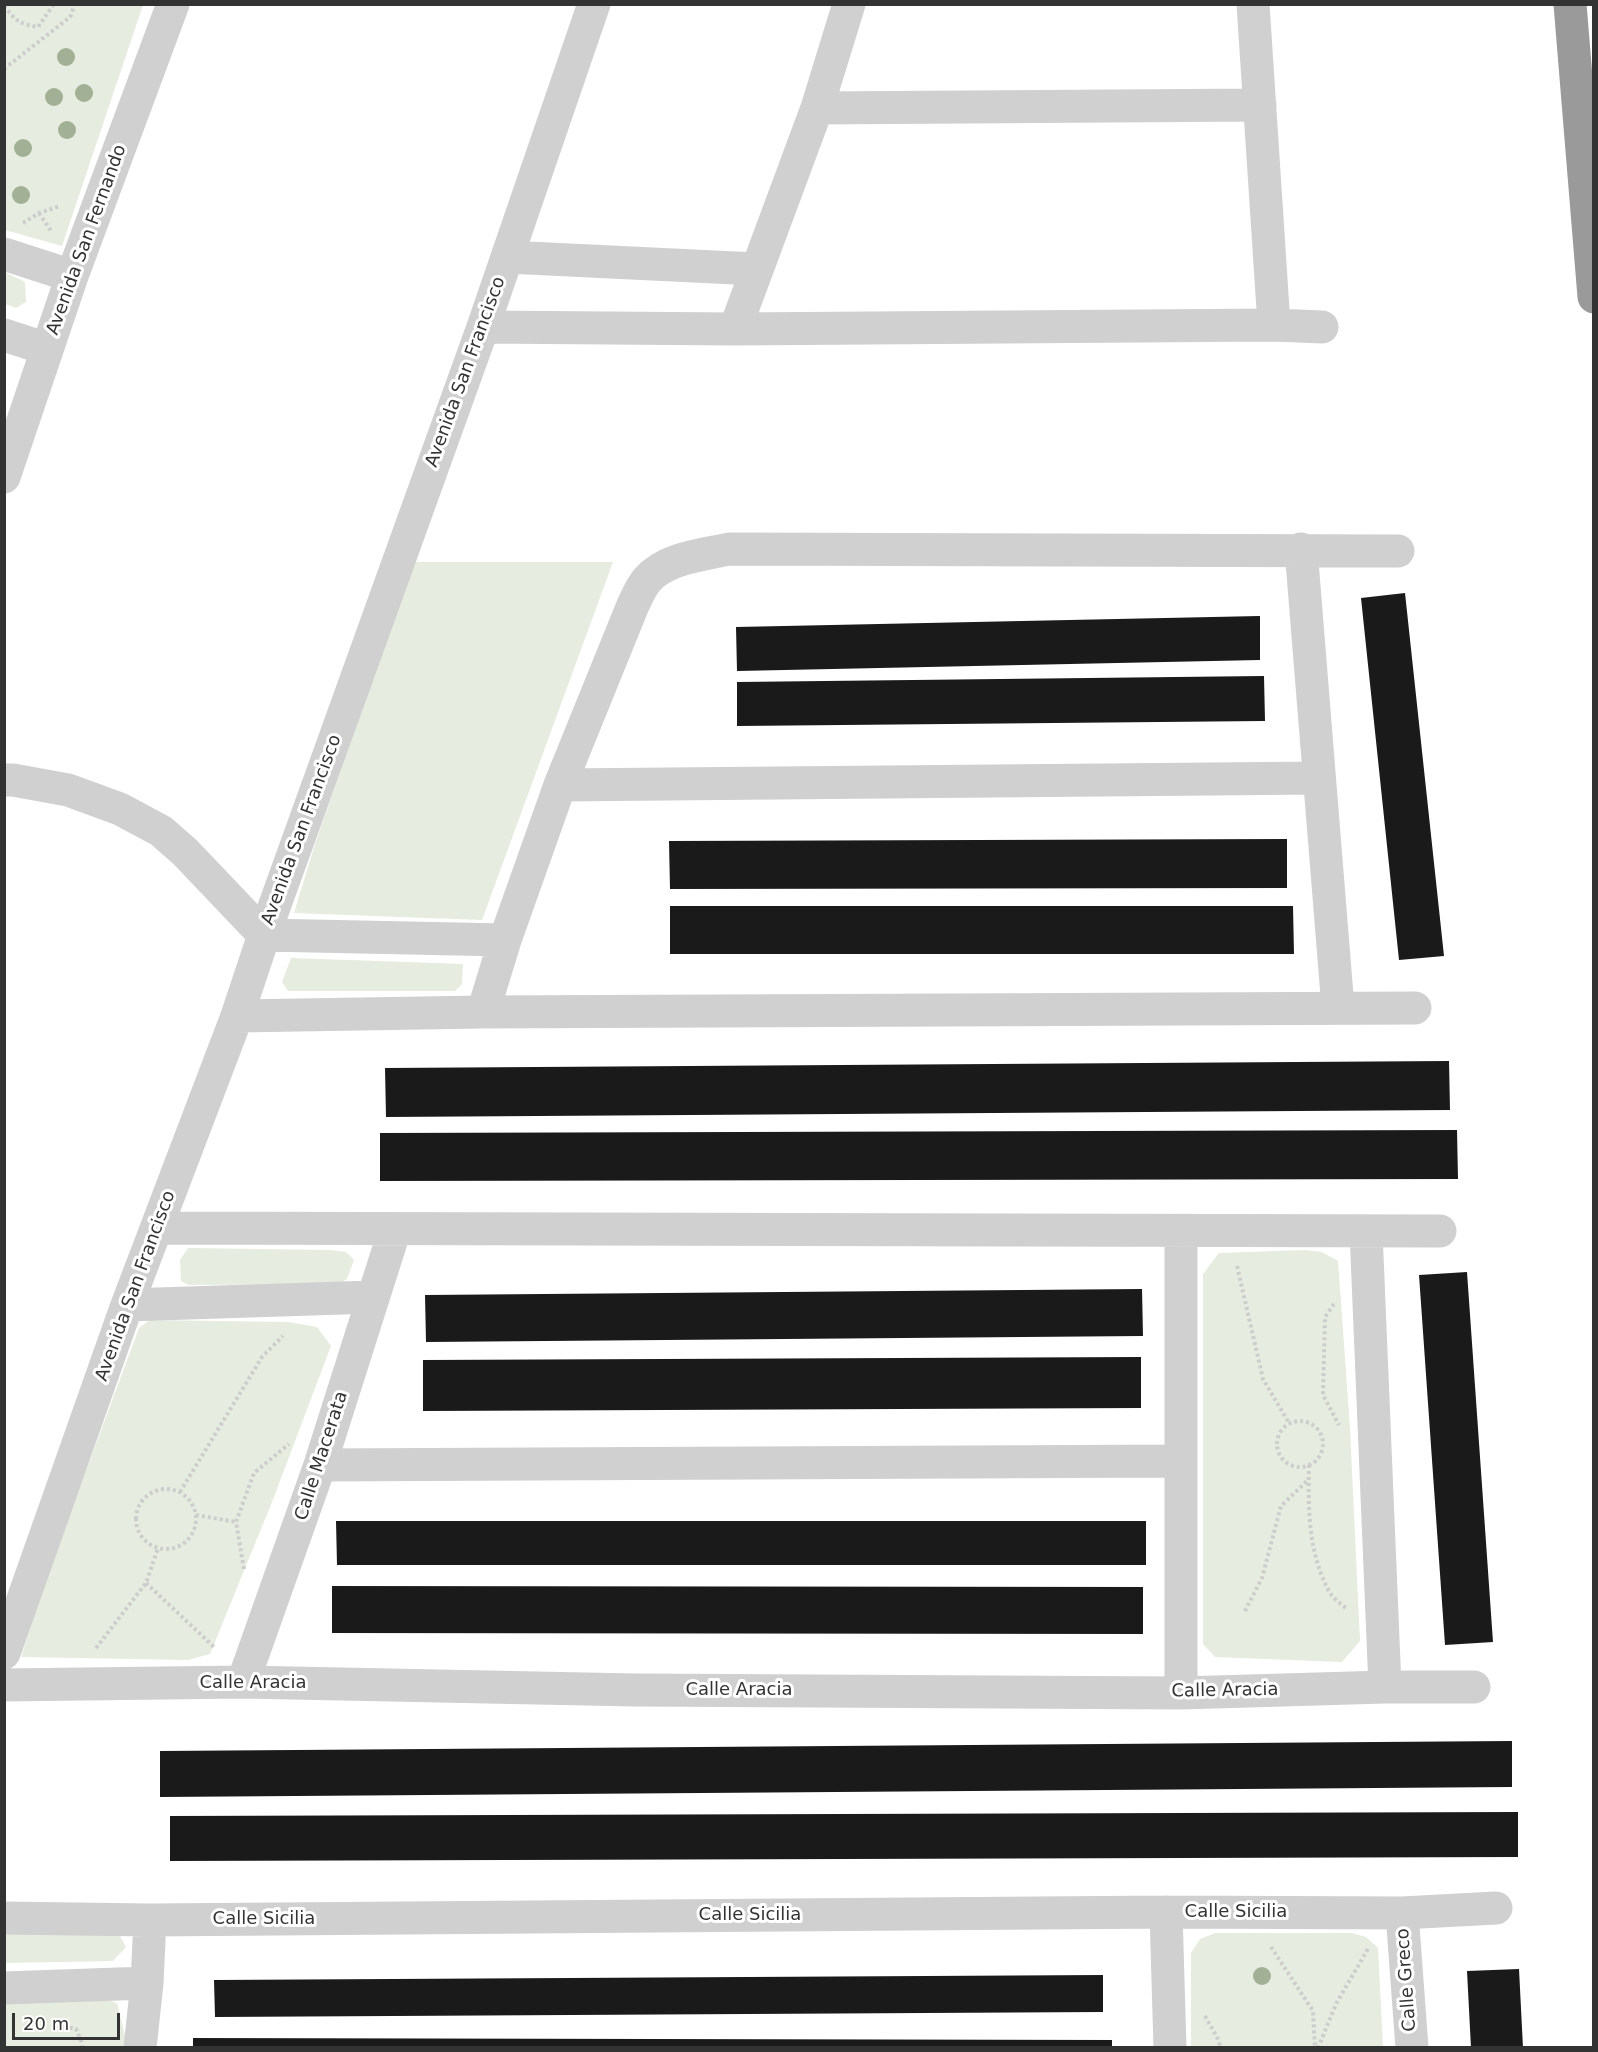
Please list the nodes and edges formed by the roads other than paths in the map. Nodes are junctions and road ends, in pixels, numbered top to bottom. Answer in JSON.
{"nodes":[{"id":1,"x":173,"y":4,"type":"edge"},
{"id":2,"x":594,"y":4,"type":"edge"},
{"id":3,"x":849,"y":4,"type":"edge"},
{"id":4,"x":1253,"y":4,"type":"edge"},
{"id":5,"x":1570,"y":4,"type":"edge"},
{"id":6,"x":1260,"y":105,"type":"junction"},
{"id":7,"x":817,"y":108,"type":"junction"},
{"id":8,"x":10,"y":241,"type":"edge"},
{"id":9,"x":507,"y":257,"type":"junction"},
{"id":10,"x":756,"y":269,"type":"junction"},
{"id":11,"x":72,"y":276,"type":"junction"},
{"id":12,"x":1593,"y":297,"type":"edge"},
{"id":13,"x":1274,"y":325,"type":"junction"},
{"id":14,"x":483,"y":327,"type":"junction"},
{"id":15,"x":1322,"y":327,"type":"dead end"},
{"id":16,"x":735,"y":329,"type":"junction"},
{"id":17,"x":4,"y":335,"type":"edge"},
{"id":18,"x":47,"y":349,"type":"junction"},
{"id":19,"x":4,"y":477,"type":"edge"},
{"id":20,"x":1301,"y":549,"type":"junction"},
{"id":21,"x":1398,"y":551,"type":"dead end"},
{"id":22,"x":1319,"y":778,"type":"junction"},
{"id":23,"x":4,"y":780,"type":"edge"},
{"id":24,"x":560,"y":785,"type":"junction"},
{"id":25,"x":264,"y":935,"type":"junction"},
{"id":26,"x":505,"y":940,"type":"junction"},
{"id":27,"x":1338,"y":1008,"type":"junction"},
{"id":28,"x":1415,"y":1008,"type":"dead end"},
{"id":29,"x":483,"y":1012,"type":"junction"},
{"id":30,"x":237,"y":1016,"type":"junction"},
{"id":31,"x":157,"y":1228,"type":"junction"},
{"id":32,"x":395,"y":1229,"type":"junction"},
{"id":33,"x":1181,"y":1231,"type":"junction"},
{"id":34,"x":1366,"y":1231,"type":"junction"},
{"id":35,"x":1440,"y":1231,"type":"dead end"},
{"id":36,"x":373,"y":1297,"type":"junction"},
{"id":37,"x":127,"y":1305,"type":"junction"},
{"id":38,"x":1181,"y":1461,"type":"junction"},
{"id":39,"x":320,"y":1465,"type":"junction"},
{"id":40,"x":4,"y":1653,"type":"edge"},
{"id":41,"x":243,"y":1682,"type":"junction"},
{"id":42,"x":4,"y":1685,"type":"edge"},
{"id":43,"x":1385,"y":1687,"type":"junction"},
{"id":44,"x":1474,"y":1687,"type":"dead end"},
{"id":45,"x":1181,"y":1693,"type":"junction"},
{"id":46,"x":1496,"y":1908,"type":"dead end"},
{"id":47,"x":1166,"y":1912,"type":"junction"},
{"id":48,"x":1402,"y":1913,"type":"junction"},
{"id":49,"x":4,"y":1918,"type":"edge"},
{"id":50,"x":150,"y":1920,"type":"junction"},
{"id":51,"x":147,"y":1983,"type":"junction"},
{"id":52,"x":4,"y":1988,"type":"edge"},
{"id":53,"x":140,"y":2048,"type":"edge"},
{"id":54,"x":1170,"y":2048,"type":"edge"},
{"id":55,"x":1412,"y":2048,"type":"edge"}],
"edges":[{"from":1,"to":11,"type":"street","name":"Avenida San Fernando"},
{"from":2,"to":9,"type":"street","name":"Avenida San Francisco"},
{"from":3,"to":7,"type":"street"},
{"from":4,"to":6,"type":"street"},
{"from":5,"to":12,"type":"highway"},
{"from":6,"to":7,"type":"street"},
{"from":6,"to":13,"type":"street"},
{"from":7,"to":10,"type":"street"},
{"from":8,"to":11,"type":"street"},
{"from":9,"to":10,"type":"street"},
{"from":9,"to":14,"type":"street","name":"Avenida San Francisco"},
{"from":10,"to":16,"type":"street"},
{"from":11,"to":18,"type":"street","name":"Avenida San Fernando"},
{"from":13,"to":15,"type":"street"},
{"from":13,"to":16,"type":"street"},
{"from":14,"to":16,"type":"street"},
{"from":14,"to":25,"type":"street","name":"Avenida San Francisco"},
{"from":17,"to":18,"type":"street"},
{"from":18,"to":19,"type":"street","name":"Avenida San Fernando"},
{"from":20,"to":21,"type":"street"},
{"from":20,"to":22,"type":"street"},
{"from":20,"to":24,"type":"street"},
{"from":22,"to":24,"type":"street"},
{"from":22,"to":27,"type":"street"},
{"from":23,"to":25,"type":"street"},
{"from":24,"to":26,"type":"street"},
{"from":25,"to":26,"type":"street"},
{"from":25,"to":30,"type":"street","name":"Avenida San Francisco"},
{"from":26,"to":29,"type":"street"},
{"from":27,"to":28,"type":"street"},
{"from":27,"to":29,"type":"street"},
{"from":29,"to":30,"type":"street"},
{"from":30,"to":31,"type":"street","name":"Avenida San Francisco"},
{"from":31,"to":32,"type":"street"},
{"from":31,"to":37,"type":"street","name":"Avenida San Francisco"},
{"from":32,"to":33,"type":"street"},
{"from":32,"to":36,"type":"street","name":"Calle Macerata"},
{"from":33,"to":34,"type":"street"},
{"from":33,"to":38,"type":"street"},
{"from":34,"to":35,"type":"street"},
{"from":34,"to":43,"type":"street"},
{"from":36,"to":37,"type":"street"},
{"from":36,"to":39,"type":"street","name":"Calle Macerata"},
{"from":37,"to":40,"type":"street","name":"Avenida San Francisco"},
{"from":38,"to":39,"type":"street"},
{"from":38,"to":45,"type":"street"},
{"from":39,"to":41,"type":"street","name":"Calle Macerata"},
{"from":41,"to":42,"type":"street","name":"Calle Aracia"},
{"from":41,"to":45,"type":"street","name":"Calle Aracia"},
{"from":43,"to":44,"type":"street","name":"Calle Aracia"},
{"from":43,"to":45,"type":"street","name":"Calle Aracia"},
{"from":46,"to":48,"type":"street","name":"Calle Sicilia"},
{"from":47,"to":48,"type":"street","name":"Calle Sicilia"},
{"from":47,"to":50,"type":"street","name":"Calle Sicilia"},
{"from":47,"to":54,"type":"street"},
{"from":48,"to":55,"type":"street","name":"Calle Greco"},
{"from":49,"to":50,"type":"street","name":"Calle Sicilia"},
{"from":50,"to":51,"type":"street"},
{"from":51,"to":52,"type":"street"},
{"from":51,"to":53,"type":"street"}]}
